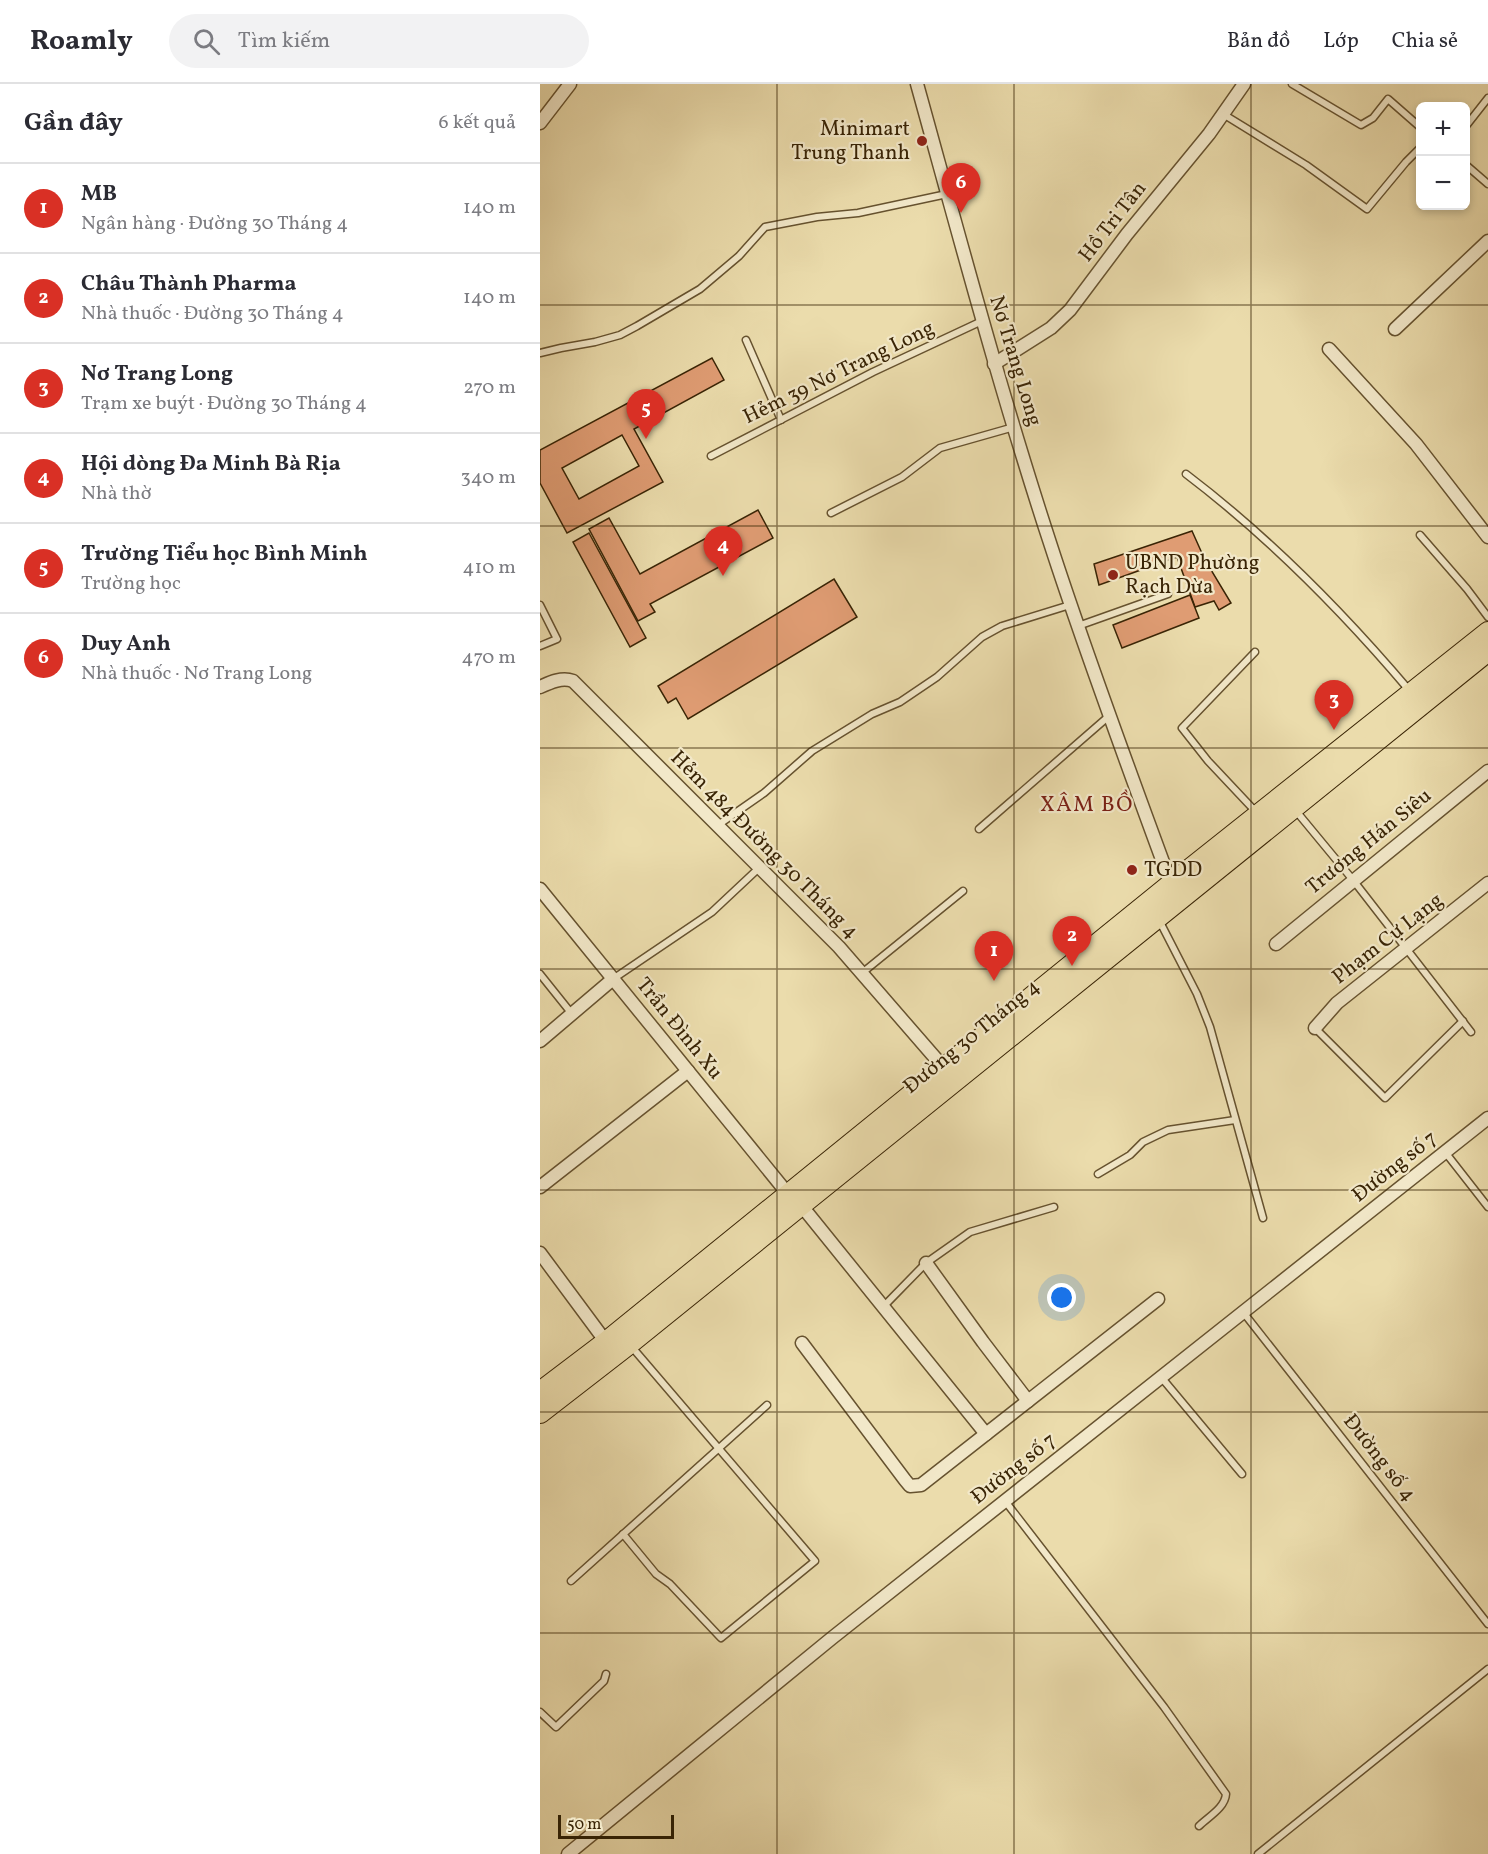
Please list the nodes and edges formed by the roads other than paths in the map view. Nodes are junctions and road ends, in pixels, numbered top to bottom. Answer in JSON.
{"nodes":[{"id":1,"x":570,"y":84,"type":"edge"},
{"id":2,"x":917,"y":84,"type":"edge"},
{"id":3,"x":1244,"y":84,"type":"edge"},
{"id":4,"x":1292,"y":84,"type":"edge"},
{"id":5,"x":1488,"y":98,"type":"edge"},
{"id":6,"x":1223,"y":114,"type":"junction"},
{"id":7,"x":1470,"y":121,"type":"edge"},
{"id":8,"x":540,"y":123,"type":"edge"},
{"id":9,"x":1416,"y":124,"type":"edge"},
{"id":10,"x":1416,"y":152,"type":"edge"},
{"id":11,"x":1470,"y":168,"type":"edge"},
{"id":12,"x":1488,"y":184,"type":"edge"},
{"id":13,"x":947,"y":194,"type":"junction"},
{"id":14,"x":1487,"y":242,"type":"edge"},
{"id":15,"x":982,"y":321,"type":"junction"},
{"id":16,"x":1395,"y":329,"type":"dead end"},
{"id":17,"x":746,"y":340,"type":"dead end"},
{"id":18,"x":1329,"y":349,"type":"dead end"},
{"id":19,"x":540,"y":354,"type":"edge"},
{"id":20,"x":994,"y":364,"type":"junction"},
{"id":21,"x":781,"y":420,"type":"junction"},
{"id":22,"x":1014,"y":427,"type":"junction"},
{"id":23,"x":711,"y":456,"type":"dead end"},
{"id":24,"x":1186,"y":474,"type":"dead end"},
{"id":25,"x":831,"y":513,"type":"dead end"},
{"id":26,"x":1420,"y":535,"type":"dead end"},
{"id":27,"x":1488,"y":537,"type":"edge"},
{"id":28,"x":1168,"y":594,"type":"dead end"},
{"id":29,"x":540,"y":605,"type":"edge"},
{"id":30,"x":1070,"y":605,"type":"junction"},
{"id":31,"x":1488,"y":617,"type":"edge"},
{"id":32,"x":1077,"y":626,"type":"junction"},
{"id":33,"x":1488,"y":632,"type":"edge"},
{"id":34,"x":540,"y":646,"type":"edge"},
{"id":35,"x":1488,"y":651,"type":"edge"},
{"id":36,"x":1255,"y":652,"type":"dead end"},
{"id":37,"x":540,"y":687,"type":"edge"},
{"id":38,"x":1412,"y":693,"type":"junction"},
{"id":39,"x":1109,"y":716,"type":"junction"},
{"id":40,"x":1488,"y":771,"type":"edge"},
{"id":41,"x":1294,"y":808,"type":"junction"},
{"id":42,"x":1258,"y":814,"type":"junction"},
{"id":43,"x":718,"y":826,"type":"junction"},
{"id":44,"x":979,"y":829,"type":"dead end"},
{"id":45,"x":760,"y":867,"type":"junction"},
{"id":46,"x":1353,"y":879,"type":"junction"},
{"id":47,"x":1488,"y":884,"type":"edge"},
{"id":48,"x":963,"y":891,"type":"dead end"},
{"id":49,"x":1177,"y":891,"type":"junction"},
{"id":50,"x":541,"y":893,"type":"edge"},
{"id":51,"x":1152,"y":911,"type":"junction"},
{"id":52,"x":1276,"y":944,"type":"dead end"},
{"id":53,"x":1406,"y":949,"type":"junction"},
{"id":54,"x":862,"y":973,"type":"junction"},
{"id":55,"x":540,"y":974,"type":"edge"},
{"id":56,"x":613,"y":979,"type":"junction"},
{"id":57,"x":572,"y":1014,"type":"junction"},
{"id":58,"x":1463,"y":1021,"type":"junction"},
{"id":59,"x":1315,"y":1028,"type":"joint"},
{"id":60,"x":1471,"y":1032,"type":"dead end"},
{"id":61,"x":540,"y":1041,"type":"edge"},
{"id":62,"x":944,"y":1068,"type":"junction"},
{"id":63,"x":688,"y":1071,"type":"junction"},
{"id":64,"x":1488,"y":1118,"type":"edge"},
{"id":65,"x":1235,"y":1120,"type":"junction"},
{"id":66,"x":1445,"y":1152,"type":"junction"},
{"id":67,"x":1098,"y":1174,"type":"dead end"},
{"id":68,"x":540,"y":1187,"type":"edge"},
{"id":69,"x":794,"y":1199,"type":"junction"},
{"id":70,"x":1054,"y":1207,"type":"dead end"},
{"id":71,"x":1488,"y":1207,"type":"edge"},
{"id":72,"x":1263,"y":1218,"type":"dead end"},
{"id":73,"x":540,"y":1253,"type":"edge"},
{"id":74,"x":926,"y":1263,"type":"junction"},
{"id":75,"x":1158,"y":1299,"type":"dead end"},
{"id":76,"x":883,"y":1307,"type":"junction"},
{"id":77,"x":1243,"y":1312,"type":"junction"},
{"id":78,"x":606,"y":1342,"type":"junction"},
{"id":79,"x":802,"y":1343,"type":"dead end"},
{"id":80,"x":629,"y":1344,"type":"junction"},
{"id":81,"x":1161,"y":1377,"type":"junction"},
{"id":82,"x":540,"y":1392,"type":"edge"},
{"id":83,"x":1028,"y":1401,"type":"junction"},
{"id":84,"x":767,"y":1405,"type":"dead end"},
{"id":85,"x":540,"y":1413,"type":"edge"},
{"id":86,"x":986,"y":1434,"type":"junction"},
{"id":87,"x":719,"y":1448,"type":"junction"},
{"id":88,"x":1242,"y":1474,"type":"dead end"},
{"id":89,"x":1005,"y":1501,"type":"junction"},
{"id":90,"x":623,"y":1534,"type":"junction"},
{"id":91,"x":571,"y":1581,"type":"dead end"},
{"id":92,"x":1488,"y":1624,"type":"edge"},
{"id":93,"x":1488,"y":1668,"type":"edge"},
{"id":94,"x":606,"y":1674,"type":"dead end"},
{"id":95,"x":540,"y":1712,"type":"edge"},
{"id":96,"x":1199,"y":1826,"type":"dead end"},
{"id":97,"x":568,"y":1854,"type":"edge"},
{"id":98,"x":1258,"y":1854,"type":"edge"}],
"edges":[{"from":1,"to":8,"type":"street"},
{"from":2,"to":13,"type":"street","name":"Nơ Trang Long"},
{"from":3,"to":6,"type":"street","name":"Hồ Tri Tân"},
{"from":4,"to":9,"type":"lane"},
{"from":5,"to":7,"type":"lane"},
{"from":6,"to":10,"type":"lane"},
{"from":6,"to":20,"type":"street","name":"Hồ Tri Tân"},
{"from":11,"to":12,"type":"lane"},
{"from":13,"to":15,"type":"street","name":"Nơ Trang Long"},
{"from":13,"to":19,"type":"lane"},
{"from":14,"to":16,"type":"street"},
{"from":15,"to":20,"type":"street","name":"Nơ Trang Long"},
{"from":15,"to":21,"type":"lane","name":"Hẻm 39 Nơ Trang Long"},
{"from":17,"to":21,"type":"lane"},
{"from":18,"to":27,"type":"street"},
{"from":20,"to":22,"type":"street","name":"Nơ Trang Long"},
{"from":21,"to":23,"type":"lane","name":"Hẻm 39 Nơ Trang Long"},
{"from":22,"to":25,"type":"lane"},
{"from":22,"to":30,"type":"street","name":"Nơ Trang Long"},
{"from":24,"to":38,"type":"lane"},
{"from":26,"to":31,"type":"lane"},
{"from":28,"to":32,"type":"lane"},
{"from":29,"to":34,"type":"lane"},
{"from":30,"to":32,"type":"street","name":"Nơ Trang Long"},
{"from":30,"to":43,"type":"lane"},
{"from":32,"to":39,"type":"street","name":"Nơ Trang Long"},
{"from":33,"to":38,"type":"main road","name":"Đường 30 Tháng 4"},
{"from":35,"to":41,"type":"main road","name":"Đường 30 Tháng 4"},
{"from":36,"to":42,"type":"lane"},
{"from":37,"to":43,"type":"street","name":"Hẻm 484 Đường 30 Tháng 4"},
{"from":38,"to":42,"type":"main road","name":"Đường 30 Tháng 4"},
{"from":39,"to":44,"type":"lane"},
{"from":39,"to":49,"type":"street","name":"Nơ Trang Long"},
{"from":40,"to":46,"type":"street","name":"Trương Hán Siêu"},
{"from":41,"to":46,"type":"lane"},
{"from":41,"to":49,"type":"main road","name":"Đường 30 Tháng 4"},
{"from":42,"to":49,"type":"main road","name":"Đường 30 Tháng 4"},
{"from":43,"to":45,"type":"street","name":"Hẻm 484 Đường 30 Tháng 4"},
{"from":45,"to":54,"type":"street","name":"Hẻm 484 Đường 30 Tháng 4"},
{"from":45,"to":56,"type":"lane"},
{"from":46,"to":52,"type":"street","name":"Trương Hán Siêu"},
{"from":46,"to":53,"type":"lane"},
{"from":47,"to":53,"type":"street","name":"Phạm Cự Lạng"},
{"from":48,"to":54,"type":"lane"},
{"from":49,"to":51,"type":"main road","name":"Đường 30 Tháng 4"},
{"from":50,"to":56,"type":"street","name":"Trần Đình Xu"},
{"from":51,"to":62,"type":"main road","name":"Đường 30 Tháng 4"},
{"from":51,"to":65,"type":"lane"},
{"from":51,"to":69,"type":"main road","name":"Đường 30 Tháng 4"},
{"from":53,"to":58,"type":"lane"},
{"from":53,"to":59,"type":"street","name":"Phạm Cự Lạng"},
{"from":54,"to":62,"type":"street","name":"Hẻm 484 Đường 30 Tháng 4"},
{"from":55,"to":57,"type":"lane"},
{"from":56,"to":57,"type":"street"},
{"from":56,"to":63,"type":"street","name":"Trần Đình Xu"},
{"from":57,"to":61,"type":"street"},
{"from":58,"to":59,"type":"lane"},
{"from":58,"to":60,"type":"lane"},
{"from":62,"to":69,"type":"main road","name":"Đường 30 Tháng 4"},
{"from":63,"to":68,"type":"street"},
{"from":63,"to":69,"type":"street","name":"Trần Đình Xu"},
{"from":64,"to":66,"type":"street","name":"Đường số 7"},
{"from":65,"to":67,"type":"lane"},
{"from":65,"to":72,"type":"lane"},
{"from":66,"to":71,"type":"lane"},
{"from":66,"to":77,"type":"street","name":"Đường số 7"},
{"from":69,"to":76,"type":"street","name":"Trần Đình Xu"},
{"from":69,"to":78,"type":"main road","name":"Đường 30 Tháng 4"},
{"from":69,"to":80,"type":"main road","name":"Đường 30 Tháng 4"},
{"from":70,"to":74,"type":"lane"},
{"from":73,"to":78,"type":"street"},
{"from":74,"to":76,"type":"lane"},
{"from":74,"to":83,"type":"street"},
{"from":75,"to":83,"type":"street"},
{"from":76,"to":86,"type":"street","name":"Trần Đình Xu"},
{"from":77,"to":81,"type":"street","name":"Đường số 7"},
{"from":77,"to":92,"type":"lane","name":"Đường số 4"},
{"from":78,"to":82,"type":"main road","name":"Đường 30 Tháng 4"},
{"from":79,"to":86,"type":"street"},
{"from":80,"to":85,"type":"main road","name":"Đường 30 Tháng 4"},
{"from":80,"to":87,"type":"lane"},
{"from":81,"to":88,"type":"lane"},
{"from":81,"to":89,"type":"street","name":"Đường số 7"},
{"from":83,"to":86,"type":"street"},
{"from":84,"to":87,"type":"lane"},
{"from":87,"to":90,"type":"lane"},
{"from":87,"to":90,"type":"lane"},
{"from":89,"to":96,"type":"lane"},
{"from":89,"to":97,"type":"street","name":"Đường số 7"},
{"from":90,"to":91,"type":"lane"},
{"from":93,"to":98,"type":"lane"},
{"from":94,"to":95,"type":"lane"}]}
